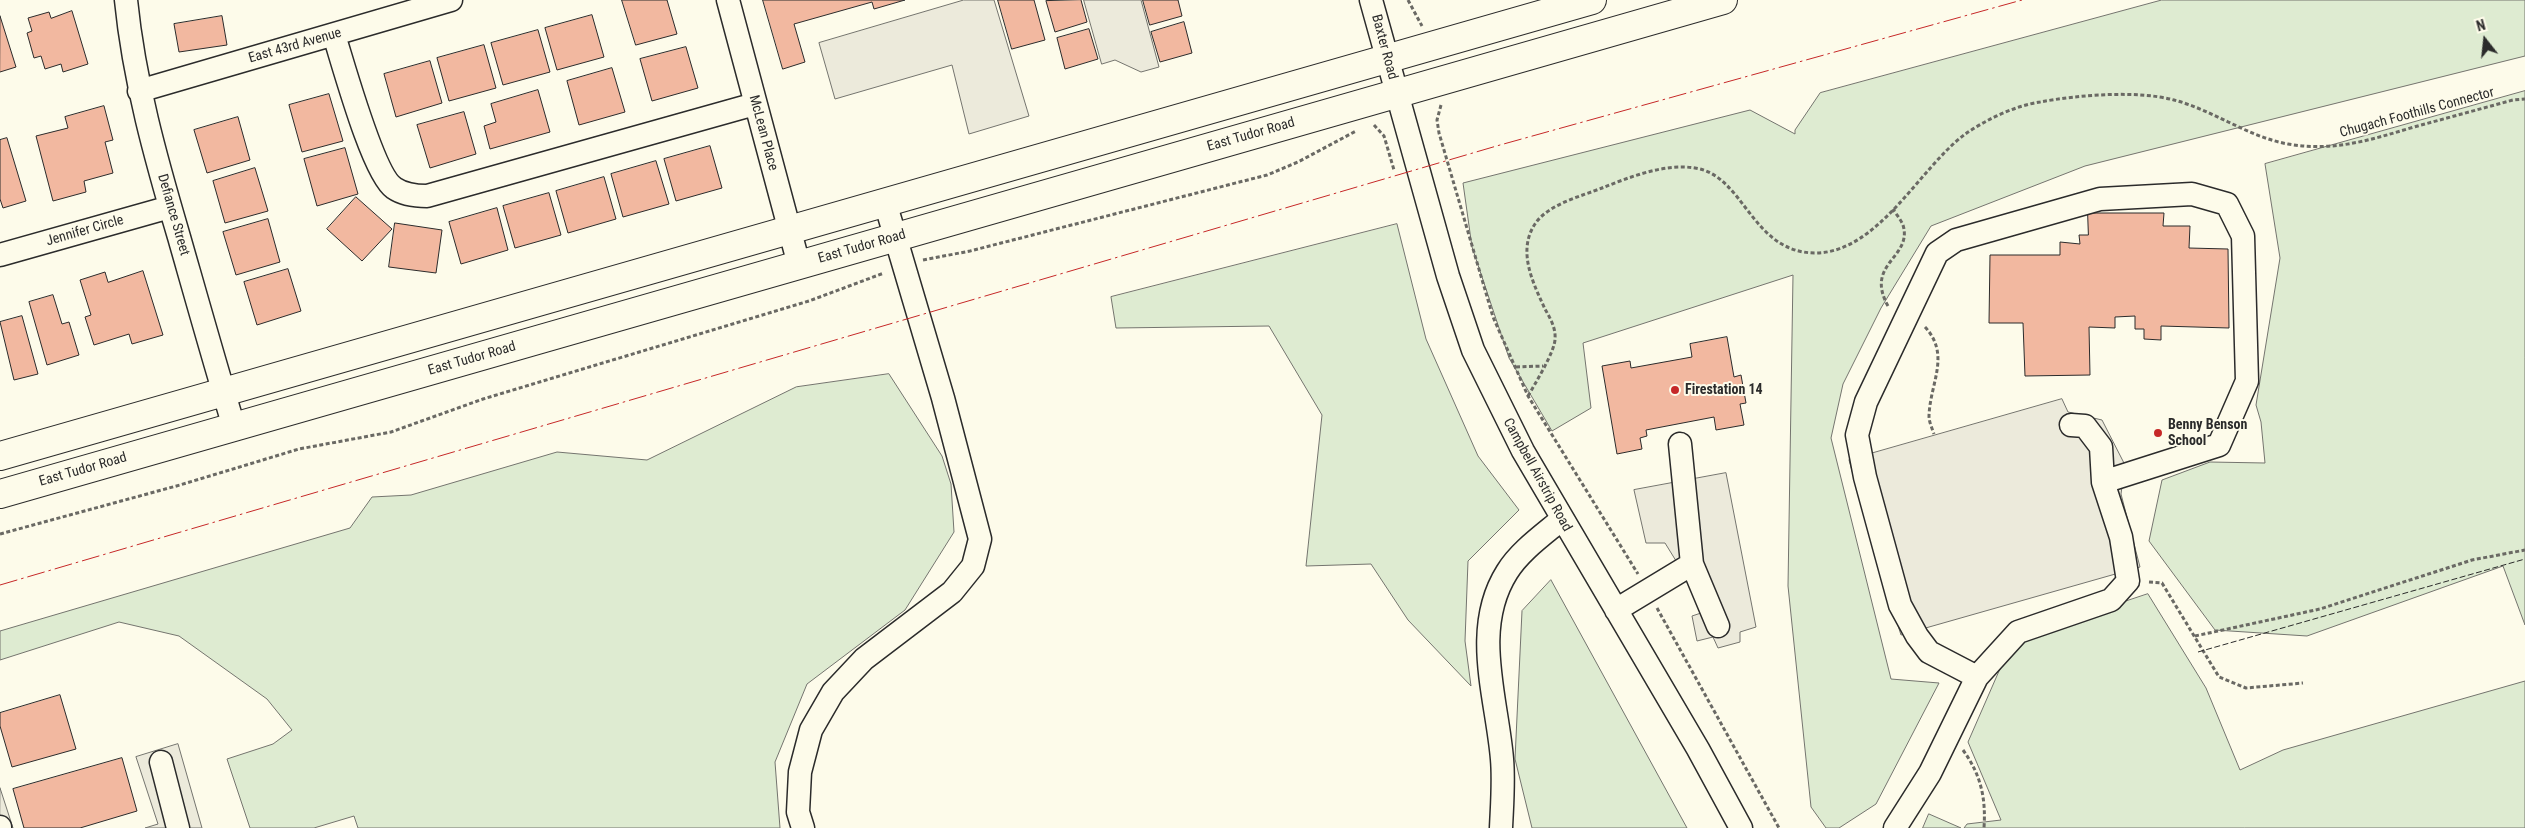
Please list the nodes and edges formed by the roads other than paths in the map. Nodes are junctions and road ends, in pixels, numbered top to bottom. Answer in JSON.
{"nodes":[{"id":1,"x":126,"y":0,"type":"edge"},
{"id":2,"x":451,"y":0,"type":"edge"},
{"id":3,"x":728,"y":0,"type":"edge"},
{"id":4,"x":1371,"y":0,"type":"edge"},
{"id":5,"x":1592,"y":0,"type":"edge"},
{"id":6,"x":1723,"y":0,"type":"edge"},
{"id":7,"x":334,"y":35,"type":"junction"},
{"id":8,"x":1387,"y":58,"type":"junction"},
{"id":9,"x":139,"y":91,"type":"junction"},
{"id":10,"x":1396,"y":94,"type":"junction"},
{"id":11,"x":755,"y":104,"type":"junction"},
{"id":12,"x":885,"y":202,"type":"junction"},
{"id":13,"x":170,"y":207,"type":"junction"},
{"id":14,"x":788,"y":230,"type":"junction"},
{"id":15,"x":895,"y":238,"type":"junction"},
{"id":16,"x":0,"y":255,"type":"edge"},
{"id":17,"x":799,"y":265,"type":"junction"},
{"id":18,"x":224,"y":392,"type":"junction"},
{"id":19,"x":2071,"y":425,"type":"dead end"},
{"id":20,"x":234,"y":427,"type":"junction"},
{"id":21,"x":1680,"y":444,"type":"dead end"},
{"id":22,"x":0,"y":456,"type":"edge"},
{"id":23,"x":2104,"y":482,"type":"junction"},
{"id":24,"x":0,"y":494,"type":"edge"},
{"id":25,"x":1562,"y":519,"type":"junction"},
{"id":26,"x":1692,"y":564,"type":"junction"},
{"id":27,"x":1616,"y":610,"type":"junction"},
{"id":28,"x":1718,"y":626,"type":"dead end"},
{"id":29,"x":1977,"y":677,"type":"junction"},
{"id":30,"x":161,"y":762,"type":"dead end"},
{"id":31,"x":178,"y":828,"type":"edge"},
{"id":32,"x":803,"y":828,"type":"edge"},
{"id":33,"x":1502,"y":828,"type":"edge"},
{"id":34,"x":1741,"y":828,"type":"edge"},
{"id":35,"x":1895,"y":828,"type":"edge"}],
"edges":[{"from":1,"to":9,"type":"street","name":"Defiance Street"},
{"from":2,"to":7,"type":"street","name":"East 43rd Avenue"},
{"from":3,"to":11,"type":"street","name":"McLean Place"},
{"from":4,"to":8,"type":"street","name":"Baxter Road"},
{"from":5,"to":8,"type":"main road"},
{"from":6,"to":10,"type":"main road","name":"East Tudor Road"},
{"from":7,"to":9,"type":"street","name":"East 43rd Avenue"},
{"from":7,"to":11,"type":"street"},
{"from":8,"to":10,"type":"street","name":"Baxter Road"},
{"from":8,"to":12,"type":"main road"},
{"from":9,"to":13,"type":"street","name":"Defiance Street"},
{"from":10,"to":15,"type":"main road","name":"East Tudor Road"},
{"from":10,"to":25,"type":"street","name":"Campbell Airstrip Road"},
{"from":11,"to":14,"type":"street","name":"McLean Place"},
{"from":12,"to":14,"type":"main road"},
{"from":12,"to":15,"type":"street"},
{"from":13,"to":16,"type":"street","name":"Jennifer Circle"},
{"from":13,"to":18,"type":"street","name":"Defiance Street"},
{"from":14,"to":17,"type":"street","name":"McLean Place"},
{"from":14,"to":18,"type":"main road"},
{"from":15,"to":17,"type":"main road","name":"East Tudor Road"},
{"from":15,"to":32,"type":"street"},
{"from":17,"to":20,"type":"main road","name":"East Tudor Road"},
{"from":18,"to":20,"type":"street","name":"Defiance Street"},
{"from":18,"to":22,"type":"main road"},
{"from":19,"to":23,"type":"street"},
{"from":20,"to":24,"type":"main road","name":"East Tudor Road"},
{"from":21,"to":26,"type":"street"},
{"from":23,"to":29,"type":"street"},
{"from":23,"to":29,"type":"street"},
{"from":25,"to":27,"type":"street","name":"Campbell Airstrip Road"},
{"from":25,"to":33,"type":"street"},
{"from":26,"to":27,"type":"street"},
{"from":26,"to":28,"type":"street"},
{"from":27,"to":34,"type":"street","name":"Campbell Airstrip Road"},
{"from":29,"to":35,"type":"street"},
{"from":30,"to":31,"type":"street"}]}
